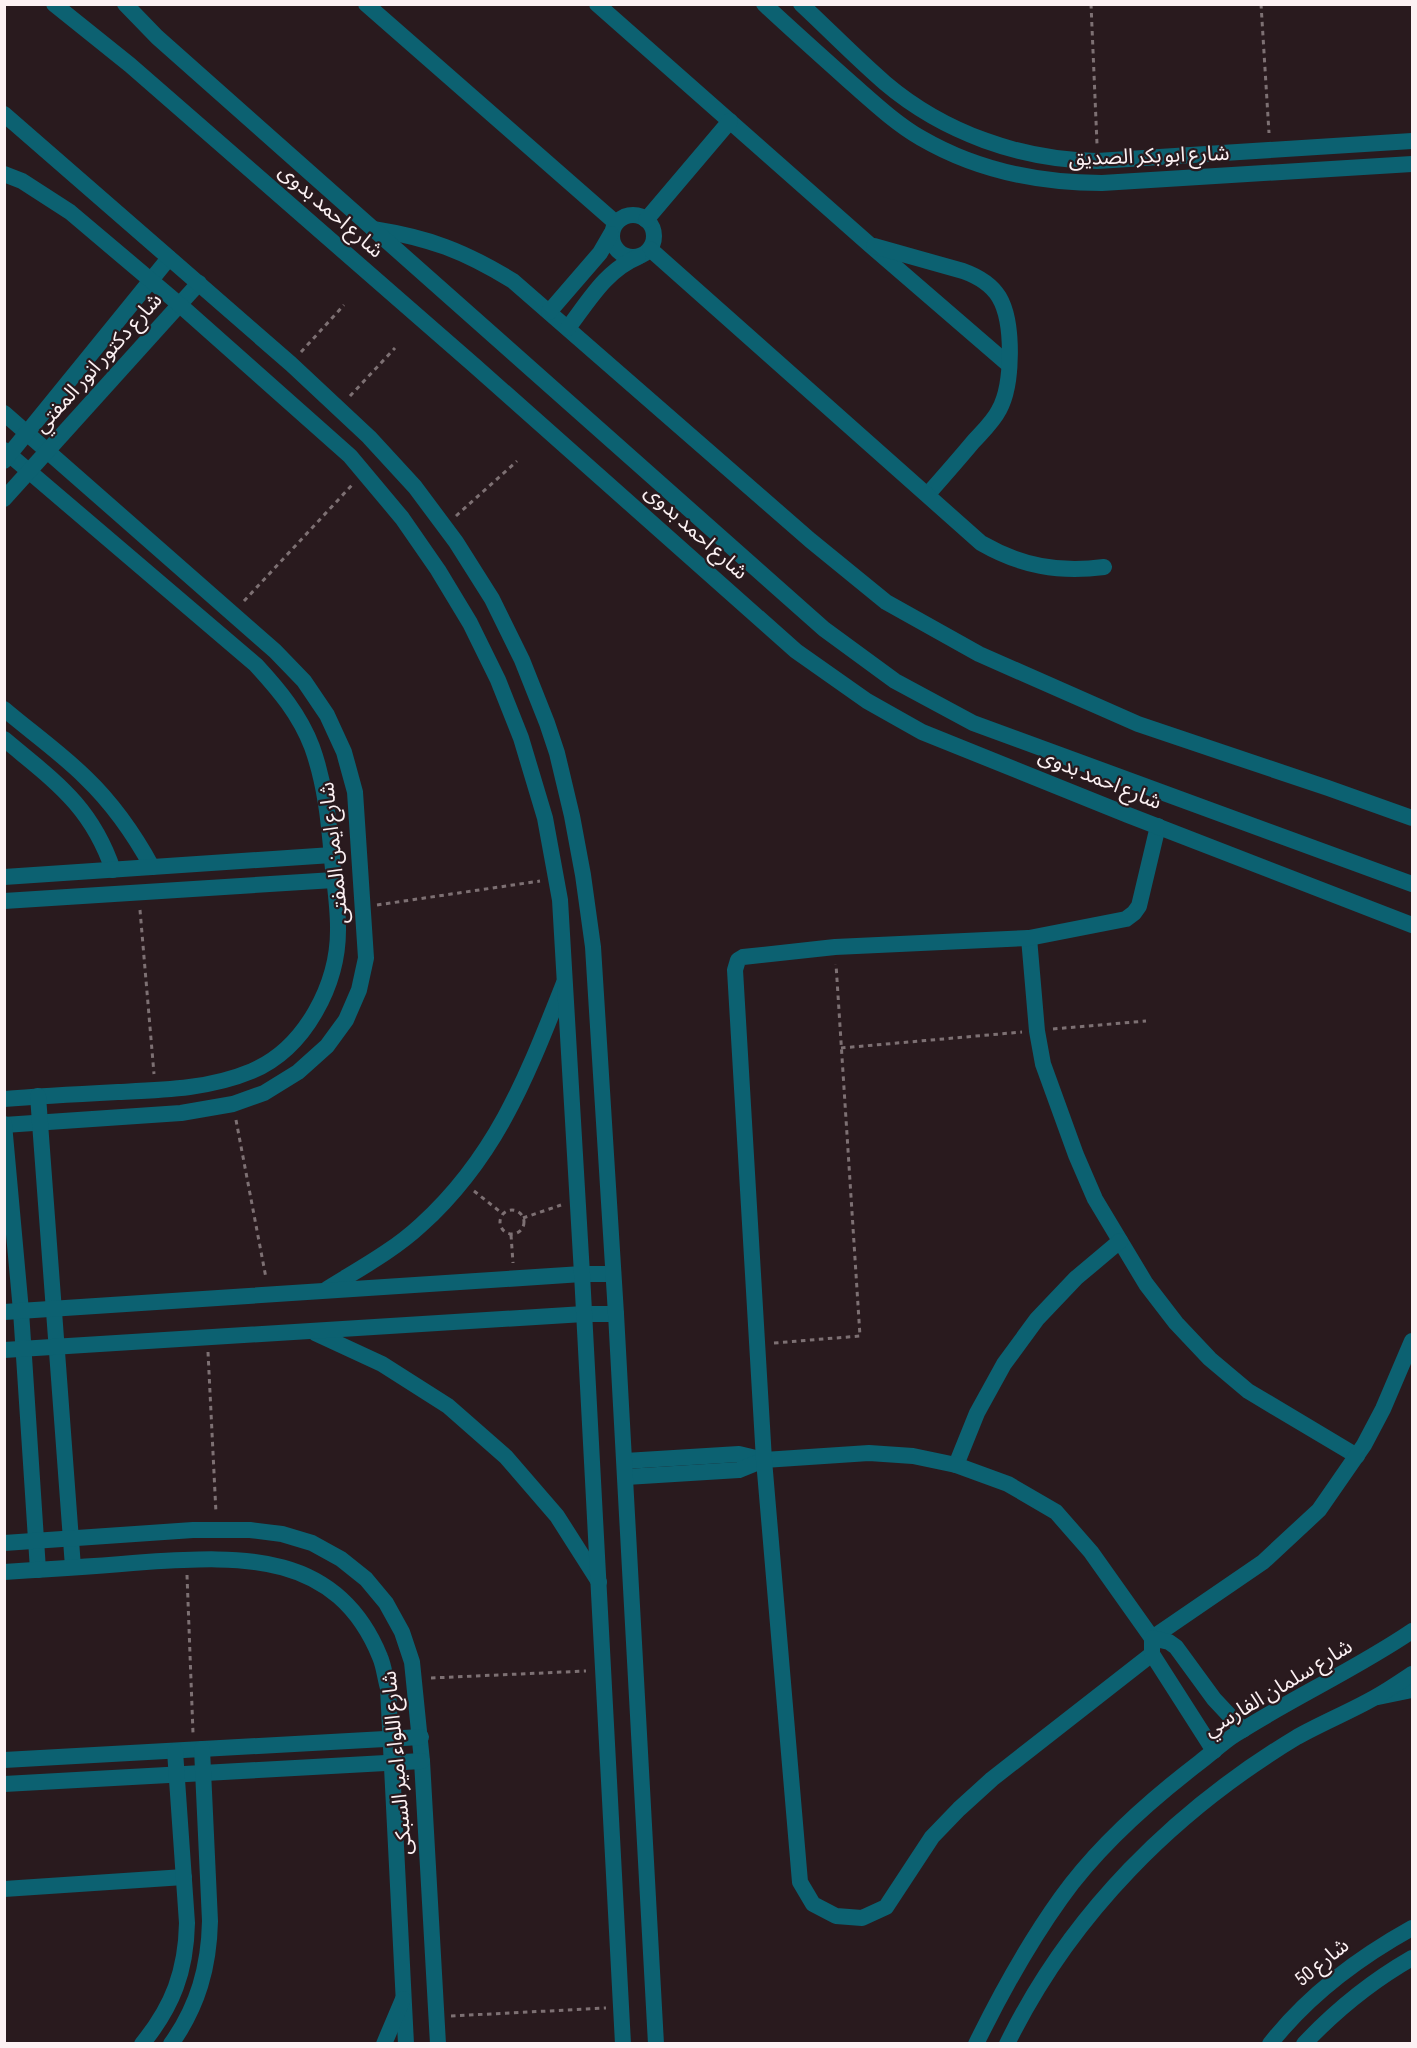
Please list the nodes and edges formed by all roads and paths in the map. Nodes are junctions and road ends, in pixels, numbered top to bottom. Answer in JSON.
{"nodes":[{"id":1,"x":54,"y":4,"type":"edge"},
{"id":2,"x":125,"y":4,"type":"edge"},
{"id":3,"x":366,"y":4,"type":"edge"},
{"id":4,"x":597,"y":4,"type":"edge"},
{"id":5,"x":764,"y":4,"type":"edge"},
{"id":6,"x":801,"y":4,"type":"edge"},
{"id":7,"x":1091,"y":4,"type":"edge"},
{"id":8,"x":1261,"y":4,"type":"edge"},
{"id":9,"x":4,"y":114,"type":"edge"},
{"id":10,"x":730,"y":122,"type":"junction"},
{"id":11,"x":1413,"y":141,"type":"edge"},
{"id":12,"x":1270,"y":150,"type":"junction"},
{"id":13,"x":1097,"y":161,"type":"junction"},
{"id":14,"x":1413,"y":164,"type":"edge"},
{"id":15,"x":4,"y":174,"type":"edge"},
{"id":16,"x":646,"y":220,"type":"junction"},
{"id":17,"x":614,"y":228,"type":"junction"},
{"id":18,"x":374,"y":229,"type":"junction"},
{"id":19,"x":870,"y":245,"type":"junction"},
{"id":20,"x":644,"y":253,"type":"junction"},
{"id":21,"x":170,"y":258,"type":"junction"},
{"id":22,"x":151,"y":280,"type":"junction"},
{"id":23,"x":199,"y":283,"type":"junction"},
{"id":24,"x":344,"y":304,"type":"dead end"},
{"id":25,"x":180,"y":305,"type":"junction"},
{"id":26,"x":549,"y":312,"type":"junction"},
{"id":27,"x":568,"y":328,"type":"junction"},
{"id":28,"x":395,"y":348,"type":"dead end"},
{"id":29,"x":291,"y":363,"type":"junction"},
{"id":30,"x":1009,"y":365,"type":"junction"},
{"id":31,"x":339,"y":408,"type":"junction"},
{"id":32,"x":4,"y":413,"type":"edge"},
{"id":33,"x":29,"y":433,"type":"junction"},
{"id":34,"x":49,"y":451,"type":"junction"},
{"id":35,"x":6,"y":455,"type":"edge"},
{"id":36,"x":518,"y":461,"type":"dead end"},
{"id":37,"x":364,"y":471,"type":"junction"},
{"id":38,"x":30,"y":472,"type":"junction"},
{"id":39,"x":928,"y":494,"type":"junction"},
{"id":40,"x":4,"y":499,"type":"edge"},
{"id":41,"x":444,"y":526,"type":"junction"},
{"id":42,"x":1104,"y":567,"type":"dead end"},
{"id":43,"x":233,"y":614,"type":"junction"},
{"id":44,"x":4,"y":709,"type":"edge"},
{"id":45,"x":4,"y":739,"type":"edge"},
{"id":46,"x":1413,"y":818,"type":"edge"},
{"id":47,"x":1158,"y":826,"type":"junction"},
{"id":48,"x":332,"y":855,"type":"junction"},
{"id":49,"x":152,"y":867,"type":"junction"},
{"id":50,"x":113,"y":870,"type":"junction"},
{"id":51,"x":4,"y":877,"type":"edge"},
{"id":52,"x":556,"y":879,"type":"junction"},
{"id":53,"x":334,"y":880,"type":"junction"},
{"id":54,"x":1413,"y":884,"type":"edge"},
{"id":55,"x":139,"y":893,"type":"junction"},
{"id":56,"x":4,"y":901,"type":"edge"},
{"id":57,"x":364,"y":907,"type":"junction"},
{"id":58,"x":1413,"y":925,"type":"edge"},
{"id":59,"x":1029,"y":939,"type":"junction"},
{"id":60,"x":835,"y":947,"type":"junction"},
{"id":61,"x":564,"y":983,"type":"junction"},
{"id":62,"x":1146,"y":1021,"type":"dead end"},
{"id":63,"x":1037,"y":1031,"type":"junction"},
{"id":64,"x":841,"y":1048,"type":"junction"},
{"id":65,"x":155,"y":1090,"type":"junction"},
{"id":66,"x":38,"y":1096,"type":"junction"},
{"id":67,"x":4,"y":1099,"type":"edge"},
{"id":68,"x":233,"y":1104,"type":"junction"},
{"id":69,"x":40,"y":1122,"type":"junction"},
{"id":70,"x":5,"y":1125,"type":"edge"},
{"id":71,"x":462,"y":1182,"type":"junction"},
{"id":72,"x":578,"y":1199,"type":"junction"},
{"id":73,"x":503,"y":1214,"type":"junction"},
{"id":74,"x":523,"y":1218,"type":"junction"},
{"id":75,"x":512,"y":1235,"type":"junction"},
{"id":76,"x":1120,"y":1241,"type":"junction"},
{"id":77,"x":582,"y":1274,"type":"junction"},
{"id":78,"x":613,"y":1274,"type":"junction"},
{"id":79,"x":513,"y":1278,"type":"junction"},
{"id":80,"x":322,"y":1291,"type":"junction"},
{"id":81,"x":270,"y":1294,"type":"junction"},
{"id":82,"x":53,"y":1308,"type":"junction"},
{"id":83,"x":13,"y":1311,"type":"edge"},
{"id":84,"x":584,"y":1314,"type":"junction"},
{"id":85,"x":616,"y":1314,"type":"junction"},
{"id":86,"x":312,"y":1331,"type":"junction"},
{"id":87,"x":208,"y":1338,"type":"junction"},
{"id":88,"x":1413,"y":1341,"type":"edge"},
{"id":89,"x":757,"y":1344,"type":"junction"},
{"id":90,"x":56,"y":1347,"type":"junction"},
{"id":91,"x":23,"y":1349,"type":"junction"},
{"id":92,"x":4,"y":1350,"type":"edge"},
{"id":93,"x":1357,"y":1456,"type":"junction"},
{"id":94,"x":764,"y":1460,"type":"junction"},
{"id":95,"x":956,"y":1465,"type":"junction"},
{"id":96,"x":625,"y":1469,"type":"junction"},
{"id":97,"x":193,"y":1530,"type":"junction"},
{"id":98,"x":217,"y":1530,"type":"junction"},
{"id":99,"x":70,"y":1539,"type":"junction"},
{"id":100,"x":36,"y":1541,"type":"junction"},
{"id":101,"x":4,"y":1544,"type":"edge"},
{"id":102,"x":189,"y":1560,"type":"junction"},
{"id":103,"x":73,"y":1567,"type":"junction"},
{"id":104,"x":38,"y":1570,"type":"junction"},
{"id":105,"x":4,"y":1572,"type":"edge"},
{"id":106,"x":599,"y":1582,"type":"junction"},
{"id":107,"x":1413,"y":1631,"type":"edge"},
{"id":108,"x":1152,"y":1646,"type":"junction"},
{"id":109,"x":603,"y":1670,"type":"junction"},
{"id":110,"x":1413,"y":1674,"type":"edge"},
{"id":111,"x":414,"y":1679,"type":"junction"},
{"id":112,"x":1413,"y":1690,"type":"edge"},
{"id":113,"x":1374,"y":1698,"type":"junction"},
{"id":114,"x":1243,"y":1730,"type":"junction"},
{"id":115,"x":421,"y":1737,"type":"junction"},
{"id":116,"x":390,"y":1739,"type":"junction"},
{"id":117,"x":197,"y":1750,"type":"junction"},
{"id":118,"x":175,"y":1751,"type":"junction"},
{"id":119,"x":1214,"y":1751,"type":"junction"},
{"id":120,"x":4,"y":1760,"type":"edge"},
{"id":121,"x":422,"y":1761,"type":"junction"},
{"id":122,"x":392,"y":1762,"type":"junction"},
{"id":123,"x":203,"y":1773,"type":"junction"},
{"id":124,"x":177,"y":1775,"type":"junction"},
{"id":125,"x":4,"y":1784,"type":"edge"},
{"id":126,"x":184,"y":1876,"type":"junction"},
{"id":127,"x":4,"y":1889,"type":"edge"},
{"id":128,"x":1413,"y":1928,"type":"edge"},
{"id":129,"x":1413,"y":1958,"type":"edge"},
{"id":130,"x":404,"y":1995,"type":"junction"},
{"id":131,"x":622,"y":2008,"type":"junction"},
{"id":132,"x":437,"y":2017,"type":"junction"},
{"id":133,"x":142,"y":2043,"type":"edge"},
{"id":134,"x":171,"y":2043,"type":"edge"},
{"id":135,"x":384,"y":2043,"type":"edge"},
{"id":136,"x":406,"y":2043,"type":"edge"},
{"id":137,"x":438,"y":2043,"type":"edge"},
{"id":138,"x":623,"y":2043,"type":"edge"},
{"id":139,"x":656,"y":2043,"type":"edge"},
{"id":140,"x":976,"y":2043,"type":"edge"},
{"id":141,"x":1007,"y":2043,"type":"edge"},
{"id":142,"x":1270,"y":2043,"type":"edge"},
{"id":143,"x":1304,"y":2043,"type":"edge"}],
"edges":[{"from":1,"to":47,"type":"street","name":"شارع احمد بدوى"},
{"from":2,"to":18,"type":"street","name":"شارع احمد بدوى"},
{"from":3,"to":17,"type":"street"},
{"from":4,"to":10,"type":"street"},
{"from":5,"to":14,"type":"street","name":"شارع ابو بكر الصديق"},
{"from":6,"to":13,"type":"street","name":"شارع ابو بكر الصديق"},
{"from":7,"to":13,"type":"path"},
{"from":8,"to":12,"type":"path"},
{"from":9,"to":21,"type":"street"},
{"from":10,"to":16,"type":"street"},
{"from":10,"to":19,"type":"street"},
{"from":11,"to":12,"type":"street","name":"شارع ابو بكر الصديق"},
{"from":12,"to":13,"type":"street","name":"شارع ابو بكر الصديق"},
{"from":15,"to":22,"type":"street"},
{"from":16,"to":17,"type":"street"},
{"from":16,"to":20,"type":"street"},
{"from":17,"to":20,"type":"street"},
{"from":17,"to":26,"type":"street"},
{"from":18,"to":26,"type":"street"},
{"from":18,"to":54,"type":"street","name":"شارع احمد بدوى"},
{"from":19,"to":30,"type":"street"},
{"from":19,"to":30,"type":"street"},
{"from":20,"to":27,"type":"street"},
{"from":20,"to":39,"type":"street"},
{"from":21,"to":22,"type":"street","name":"شارع دكتور انور المفتي"},
{"from":21,"to":23,"type":"street"},
{"from":22,"to":25,"type":"street"},
{"from":22,"to":33,"type":"street","name":"شارع دكتور انور المفتي"},
{"from":23,"to":25,"type":"street","name":"شارع دكتور انور المفتي"},
{"from":23,"to":29,"type":"street"},
{"from":24,"to":29,"type":"path"},
{"from":25,"to":34,"type":"street","name":"شارع دكتور انور المفتي"},
{"from":25,"to":37,"type":"street"},
{"from":26,"to":27,"type":"street"},
{"from":27,"to":46,"type":"street"},
{"from":28,"to":31,"type":"path"},
{"from":29,"to":31,"type":"street"},
{"from":30,"to":39,"type":"street"},
{"from":31,"to":41,"type":"street"},
{"from":32,"to":33,"type":"street","name":"شارع ايمن المفتى"},
{"from":33,"to":34,"type":"street","name":"شارع ايمن المفتى"},
{"from":33,"to":35,"type":"street","name":"شارع دكتور انور المفتي"},
{"from":34,"to":38,"type":"street","name":"شارع دكتور انور المفتي"},
{"from":34,"to":43,"type":"street","name":"شارع ايمن المفتى"},
{"from":35,"to":38,"type":"street","name":"شارع ايمن المفتى"},
{"from":36,"to":41,"type":"path"},
{"from":37,"to":43,"type":"path"},
{"from":37,"to":52,"type":"street"},
{"from":38,"to":40,"type":"street","name":"شارع دكتور انور المفتي"},
{"from":38,"to":48,"type":"street","name":"شارع ايمن المفتى"},
{"from":39,"to":42,"type":"street"},
{"from":41,"to":78,"type":"street"},
{"from":43,"to":57,"type":"street","name":"شارع ايمن المفتى"},
{"from":44,"to":49,"type":"street"},
{"from":45,"to":50,"type":"street"},
{"from":47,"to":58,"type":"street","name":"شارع احمد بدوى"},
{"from":47,"to":59,"type":"street"},
{"from":48,"to":49,"type":"street"},
{"from":48,"to":53,"type":"street","name":"شارع ايمن المفتى"},
{"from":49,"to":50,"type":"street"},
{"from":50,"to":51,"type":"street"},
{"from":52,"to":57,"type":"path"},
{"from":52,"to":61,"type":"street"},
{"from":53,"to":55,"type":"street"},
{"from":53,"to":65,"type":"street","name":"شارع ايمن المفتى"},
{"from":55,"to":56,"type":"street"},
{"from":55,"to":65,"type":"path"},
{"from":57,"to":68,"type":"street","name":"شارع ايمن المفتى"},
{"from":59,"to":60,"type":"street"},
{"from":59,"to":63,"type":"street"},
{"from":60,"to":64,"type":"path"},
{"from":60,"to":89,"type":"street"},
{"from":61,"to":71,"type":"street"},
{"from":61,"to":72,"type":"street"},
{"from":62,"to":63,"type":"path"},
{"from":63,"to":64,"type":"path"},
{"from":63,"to":76,"type":"street"},
{"from":64,"to":89,"type":"path"},
{"from":65,"to":66,"type":"street","name":"شارع ايمن المفتى"},
{"from":66,"to":67,"type":"street","name":"شارع ايمن المفتى"},
{"from":66,"to":69,"type":"street"},
{"from":68,"to":69,"type":"street","name":"شارع ايمن المفتى"},
{"from":68,"to":81,"type":"path"},
{"from":69,"to":70,"type":"street","name":"شارع ايمن المفتى"},
{"from":69,"to":82,"type":"street"},
{"from":70,"to":83,"type":"street"},
{"from":71,"to":73,"type":"path"},
{"from":71,"to":80,"type":"street"},
{"from":72,"to":74,"type":"path"},
{"from":72,"to":77,"type":"street"},
{"from":73,"to":74,"type":"path"},
{"from":73,"to":75,"type":"path"},
{"from":74,"to":75,"type":"path"},
{"from":75,"to":79,"type":"path"},
{"from":76,"to":93,"type":"street"},
{"from":76,"to":95,"type":"street"},
{"from":77,"to":78,"type":"street"},
{"from":77,"to":79,"type":"street"},
{"from":77,"to":84,"type":"street"},
{"from":78,"to":85,"type":"street"},
{"from":79,"to":80,"type":"street"},
{"from":80,"to":81,"type":"street"},
{"from":81,"to":82,"type":"street"},
{"from":82,"to":83,"type":"street"},
{"from":82,"to":90,"type":"street"},
{"from":83,"to":91,"type":"street"},
{"from":84,"to":85,"type":"street"},
{"from":84,"to":86,"type":"street"},
{"from":84,"to":106,"type":"street"},
{"from":85,"to":96,"type":"street"},
{"from":86,"to":87,"type":"street"},
{"from":86,"to":106,"type":"street"},
{"from":87,"to":90,"type":"street"},
{"from":87,"to":98,"type":"path"},
{"from":88,"to":93,"type":"street"},
{"from":89,"to":94,"type":"street"},
{"from":90,"to":91,"type":"street"},
{"from":90,"to":99,"type":"street"},
{"from":91,"to":92,"type":"street"},
{"from":91,"to":100,"type":"street"},
{"from":93,"to":108,"type":"street"},
{"from":94,"to":95,"type":"street"},
{"from":94,"to":96,"type":"street"},
{"from":94,"to":108,"type":"street"},
{"from":95,"to":108,"type":"street"},
{"from":96,"to":139,"type":"street"},
{"from":97,"to":98,"type":"street","name":"شارع اللواء امير السبكى"},
{"from":97,"to":99,"type":"street","name":"شارع اللواء امير السبكى"},
{"from":97,"to":102,"type":"street"},
{"from":98,"to":111,"type":"street","name":"شارع اللواء امير السبكى"},
{"from":99,"to":100,"type":"street","name":"شارع اللواء امير السبكى"},
{"from":99,"to":103,"type":"street"},
{"from":100,"to":101,"type":"street","name":"شارع اللواء امير السبكى"},
{"from":100,"to":104,"type":"street"},
{"from":102,"to":103,"type":"street","name":"شارع اللواء امير السبكى"},
{"from":102,"to":116,"type":"street","name":"شارع اللواء امير السبكى"},
{"from":102,"to":117,"type":"path"},
{"from":103,"to":104,"type":"street","name":"شارع اللواء امير السبكى"},
{"from":104,"to":105,"type":"street","name":"شارع اللواء امير السبكى"},
{"from":106,"to":109,"type":"street"},
{"from":107,"to":114,"type":"street","name":"شارع سلمان الفارسي"},
{"from":108,"to":114,"type":"street"},
{"from":108,"to":119,"type":"street"},
{"from":109,"to":111,"type":"path"},
{"from":109,"to":131,"type":"street"},
{"from":110,"to":113,"type":"street"},
{"from":111,"to":115,"type":"street","name":"شارع اللواء امير السبكى"},
{"from":112,"to":113,"type":"street"},
{"from":113,"to":141,"type":"street"},
{"from":114,"to":119,"type":"street","name":"شارع سلمان الفارسي"},
{"from":115,"to":116,"type":"street"},
{"from":115,"to":121,"type":"street","name":"شارع اللواء امير السبكى"},
{"from":116,"to":117,"type":"street"},
{"from":116,"to":122,"type":"street","name":"شارع اللواء امير السبكى"},
{"from":117,"to":118,"type":"street"},
{"from":117,"to":123,"type":"street"},
{"from":118,"to":120,"type":"street"},
{"from":118,"to":124,"type":"street"},
{"from":119,"to":140,"type":"street","name":"شارع سلمان الفارسي"},
{"from":121,"to":122,"type":"street"},
{"from":121,"to":132,"type":"street","name":"شارع اللواء امير السبكى"},
{"from":122,"to":123,"type":"street"},
{"from":122,"to":130,"type":"street","name":"شارع اللواء امير السبكى"},
{"from":123,"to":124,"type":"street"},
{"from":123,"to":134,"type":"street"},
{"from":124,"to":125,"type":"street"},
{"from":124,"to":126,"type":"street"},
{"from":126,"to":127,"type":"street"},
{"from":126,"to":133,"type":"street"},
{"from":128,"to":142,"type":"street","name":"شارع 50"},
{"from":129,"to":143,"type":"street"},
{"from":130,"to":135,"type":"street"},
{"from":130,"to":136,"type":"street","name":"شارع اللواء امير السبكى"},
{"from":131,"to":132,"type":"path"},
{"from":131,"to":138,"type":"street"},
{"from":132,"to":137,"type":"street","name":"شارع اللواء امير السبكى"}]}
